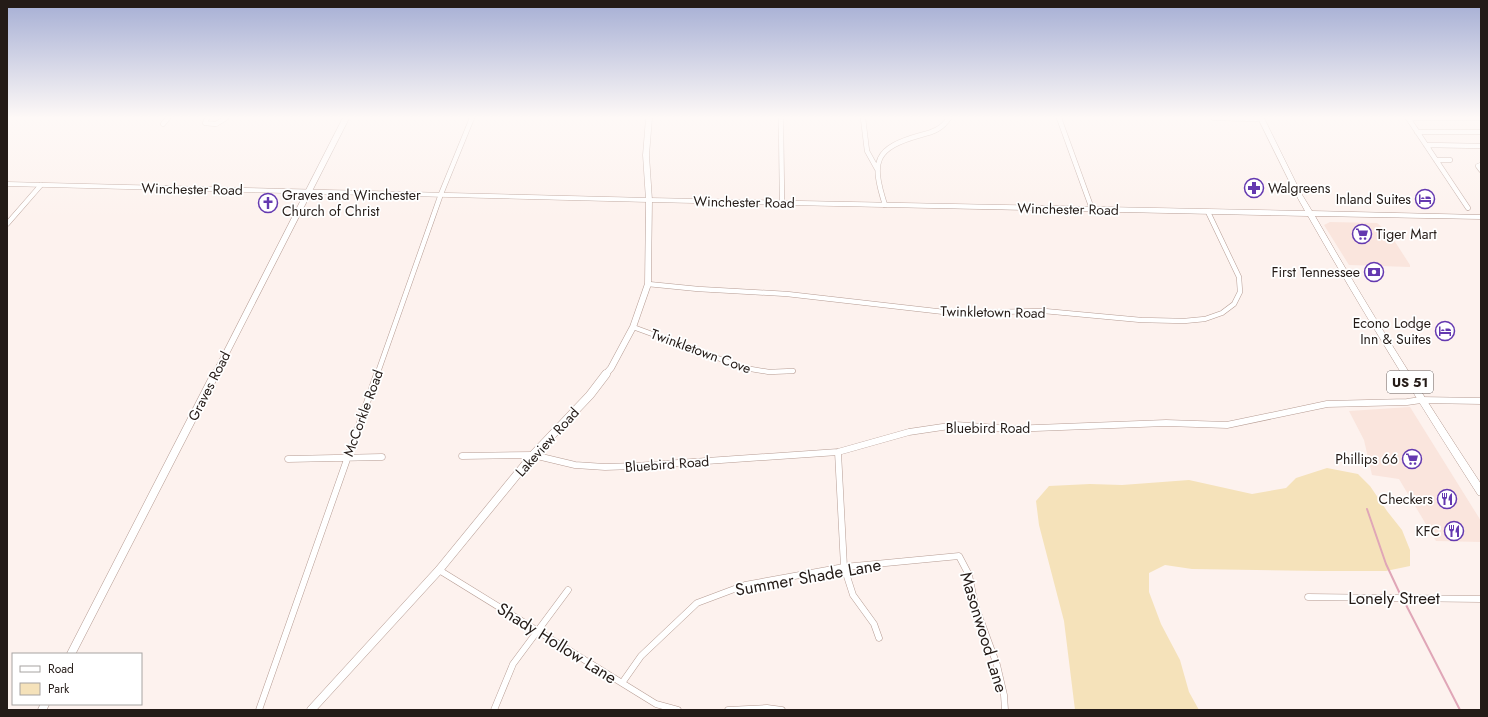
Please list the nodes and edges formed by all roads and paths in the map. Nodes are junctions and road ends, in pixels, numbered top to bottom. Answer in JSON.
{"nodes":[{"id":1,"x":329,"y":151,"type":"edge"},
{"id":2,"x":458,"y":151,"type":"edge"},
{"id":3,"x":646,"y":151,"type":"edge"},
{"id":4,"x":781,"y":151,"type":"edge"},
{"id":5,"x":867,"y":151,"type":"edge"},
{"id":6,"x":886,"y":151,"type":"edge"},
{"id":7,"x":1071,"y":151,"type":"edge"},
{"id":8,"x":1278,"y":151,"type":"edge"},
{"id":9,"x":1430,"y":151,"type":"edge"},
{"id":10,"x":1436,"y":160,"type":"junction"},
{"id":11,"x":1450,"y":160,"type":"dead end"},
{"id":12,"x":1481,"y":165,"type":"edge"},
{"id":13,"x":877,"y":169,"type":"junction"},
{"id":14,"x":1481,"y":170,"type":"edge"},
{"id":15,"x":7,"y":184,"type":"edge"},
{"id":16,"x":40,"y":185,"type":"junction"},
{"id":17,"x":308,"y":191,"type":"junction"},
{"id":18,"x":441,"y":194,"type":"junction"},
{"id":19,"x":649,"y":200,"type":"junction"},
{"id":20,"x":782,"y":202,"type":"junction"},
{"id":21,"x":885,"y":205,"type":"junction"},
{"id":22,"x":1468,"y":208,"type":"dead end"},
{"id":23,"x":1092,"y":209,"type":"junction"},
{"id":24,"x":1208,"y":212,"type":"junction"},
{"id":25,"x":1309,"y":214,"type":"junction"},
{"id":26,"x":1481,"y":217,"type":"edge"},
{"id":27,"x":7,"y":224,"type":"edge"},
{"id":28,"x":648,"y":284,"type":"junction"},
{"id":29,"x":633,"y":327,"type":"junction"},
{"id":30,"x":793,"y":371,"type":"dead end"},
{"id":31,"x":1421,"y":400,"type":"junction"},
{"id":32,"x":1481,"y":401,"type":"edge"},
{"id":33,"x":838,"y":452,"type":"junction"},
{"id":34,"x":533,"y":455,"type":"junction"},
{"id":35,"x":462,"y":456,"type":"dead end"},
{"id":36,"x":347,"y":457,"type":"junction"},
{"id":37,"x":382,"y":457,"type":"dead end"},
{"id":38,"x":288,"y":459,"type":"dead end"},
{"id":39,"x":1481,"y":492,"type":"edge"},
{"id":40,"x":959,"y":556,"type":"joint"},
{"id":41,"x":844,"y":567,"type":"junction"},
{"id":42,"x":439,"y":570,"type":"junction"},
{"id":43,"x":568,"y":590,"type":"dead end"},
{"id":44,"x":1308,"y":597,"type":"dead end"},
{"id":45,"x":1481,"y":599,"type":"edge"},
{"id":46,"x":538,"y":631,"type":"junction"},
{"id":47,"x":879,"y":638,"type":"dead end"},
{"id":48,"x":72,"y":653,"type":"edge"},
{"id":49,"x":622,"y":683,"type":"junction"},
{"id":50,"x":259,"y":710,"type":"edge"},
{"id":51,"x":311,"y":710,"type":"edge"},
{"id":52,"x":494,"y":710,"type":"edge"},
{"id":53,"x":678,"y":710,"type":"edge"},
{"id":54,"x":728,"y":710,"type":"edge"},
{"id":55,"x":782,"y":710,"type":"edge"},
{"id":56,"x":1005,"y":710,"type":"edge"}],
"edges":[{"from":1,"to":17,"type":"street","name":"Graves Road"},
{"from":2,"to":18,"type":"street","name":"McCorkle Road"},
{"from":3,"to":19,"type":"street","name":"Lakeview Road"},
{"from":4,"to":20,"type":"street"},
{"from":5,"to":13,"type":"street"},
{"from":6,"to":13,"type":"street"},
{"from":7,"to":23,"type":"street"},
{"from":8,"to":25,"type":"main road","number":"US 51"},
{"from":9,"to":10,"type":"street"},
{"from":10,"to":11,"type":"street"},
{"from":10,"to":22,"type":"street"},
{"from":12,"to":14,"type":"street"},
{"from":13,"to":21,"type":"street"},
{"from":15,"to":16,"type":"main road","name":"Winchester Road"},
{"from":16,"to":17,"type":"main road","name":"Winchester Road"},
{"from":16,"to":27,"type":"street"},
{"from":17,"to":18,"type":"main road","name":"Winchester Road"},
{"from":17,"to":48,"type":"street","name":"Graves Road"},
{"from":18,"to":19,"type":"main road","name":"Winchester Road"},
{"from":18,"to":36,"type":"street","name":"McCorkle Road"},
{"from":19,"to":20,"type":"main road","name":"Winchester Road"},
{"from":19,"to":28,"type":"street","name":"Lakeview Road"},
{"from":20,"to":21,"type":"main road","name":"Winchester Road"},
{"from":21,"to":23,"type":"main road","name":"Winchester Road"},
{"from":23,"to":24,"type":"main road","name":"Winchester Road"},
{"from":24,"to":25,"type":"main road","name":"Winchester Road"},
{"from":24,"to":28,"type":"street","name":"Twinkletown Road"},
{"from":25,"to":26,"type":"main road","name":"Winchester Road"},
{"from":25,"to":31,"type":"main road","number":"US 51"},
{"from":28,"to":29,"type":"street","name":"Lakeview Road"},
{"from":29,"to":30,"type":"street","name":"Twinkletown Cove"},
{"from":29,"to":34,"type":"street","name":"Lakeview Road"},
{"from":31,"to":32,"type":"street","name":"Bluebird Road"},
{"from":31,"to":33,"type":"street","name":"Bluebird Road"},
{"from":31,"to":39,"type":"main road","number":"US 51"},
{"from":33,"to":34,"type":"street","name":"Bluebird Road"},
{"from":33,"to":41,"type":"street"},
{"from":34,"to":35,"type":"street","name":"Bluebird Road"},
{"from":34,"to":42,"type":"street","name":"Lakeview Road"},
{"from":36,"to":37,"type":"street"},
{"from":36,"to":38,"type":"street"},
{"from":36,"to":50,"type":"street","name":"McCorkle Road"},
{"from":40,"to":41,"type":"street","name":"Summer Shade Lane"},
{"from":40,"to":56,"type":"street","name":"Masonwood Lane"},
{"from":41,"to":47,"type":"street"},
{"from":41,"to":49,"type":"street","name":"Summer Shade Lane"},
{"from":42,"to":46,"type":"street","name":"Shady Hollow Lane"},
{"from":42,"to":51,"type":"street","name":"Lakeview Road"},
{"from":43,"to":46,"type":"street"},
{"from":44,"to":45,"type":"street","name":"Lonely Street"},
{"from":46,"to":49,"type":"street","name":"Shady Hollow Lane"},
{"from":46,"to":52,"type":"street"},
{"from":49,"to":53,"type":"street","name":"Shady Hollow Lane"},
{"from":54,"to":55,"type":"street"}]}
